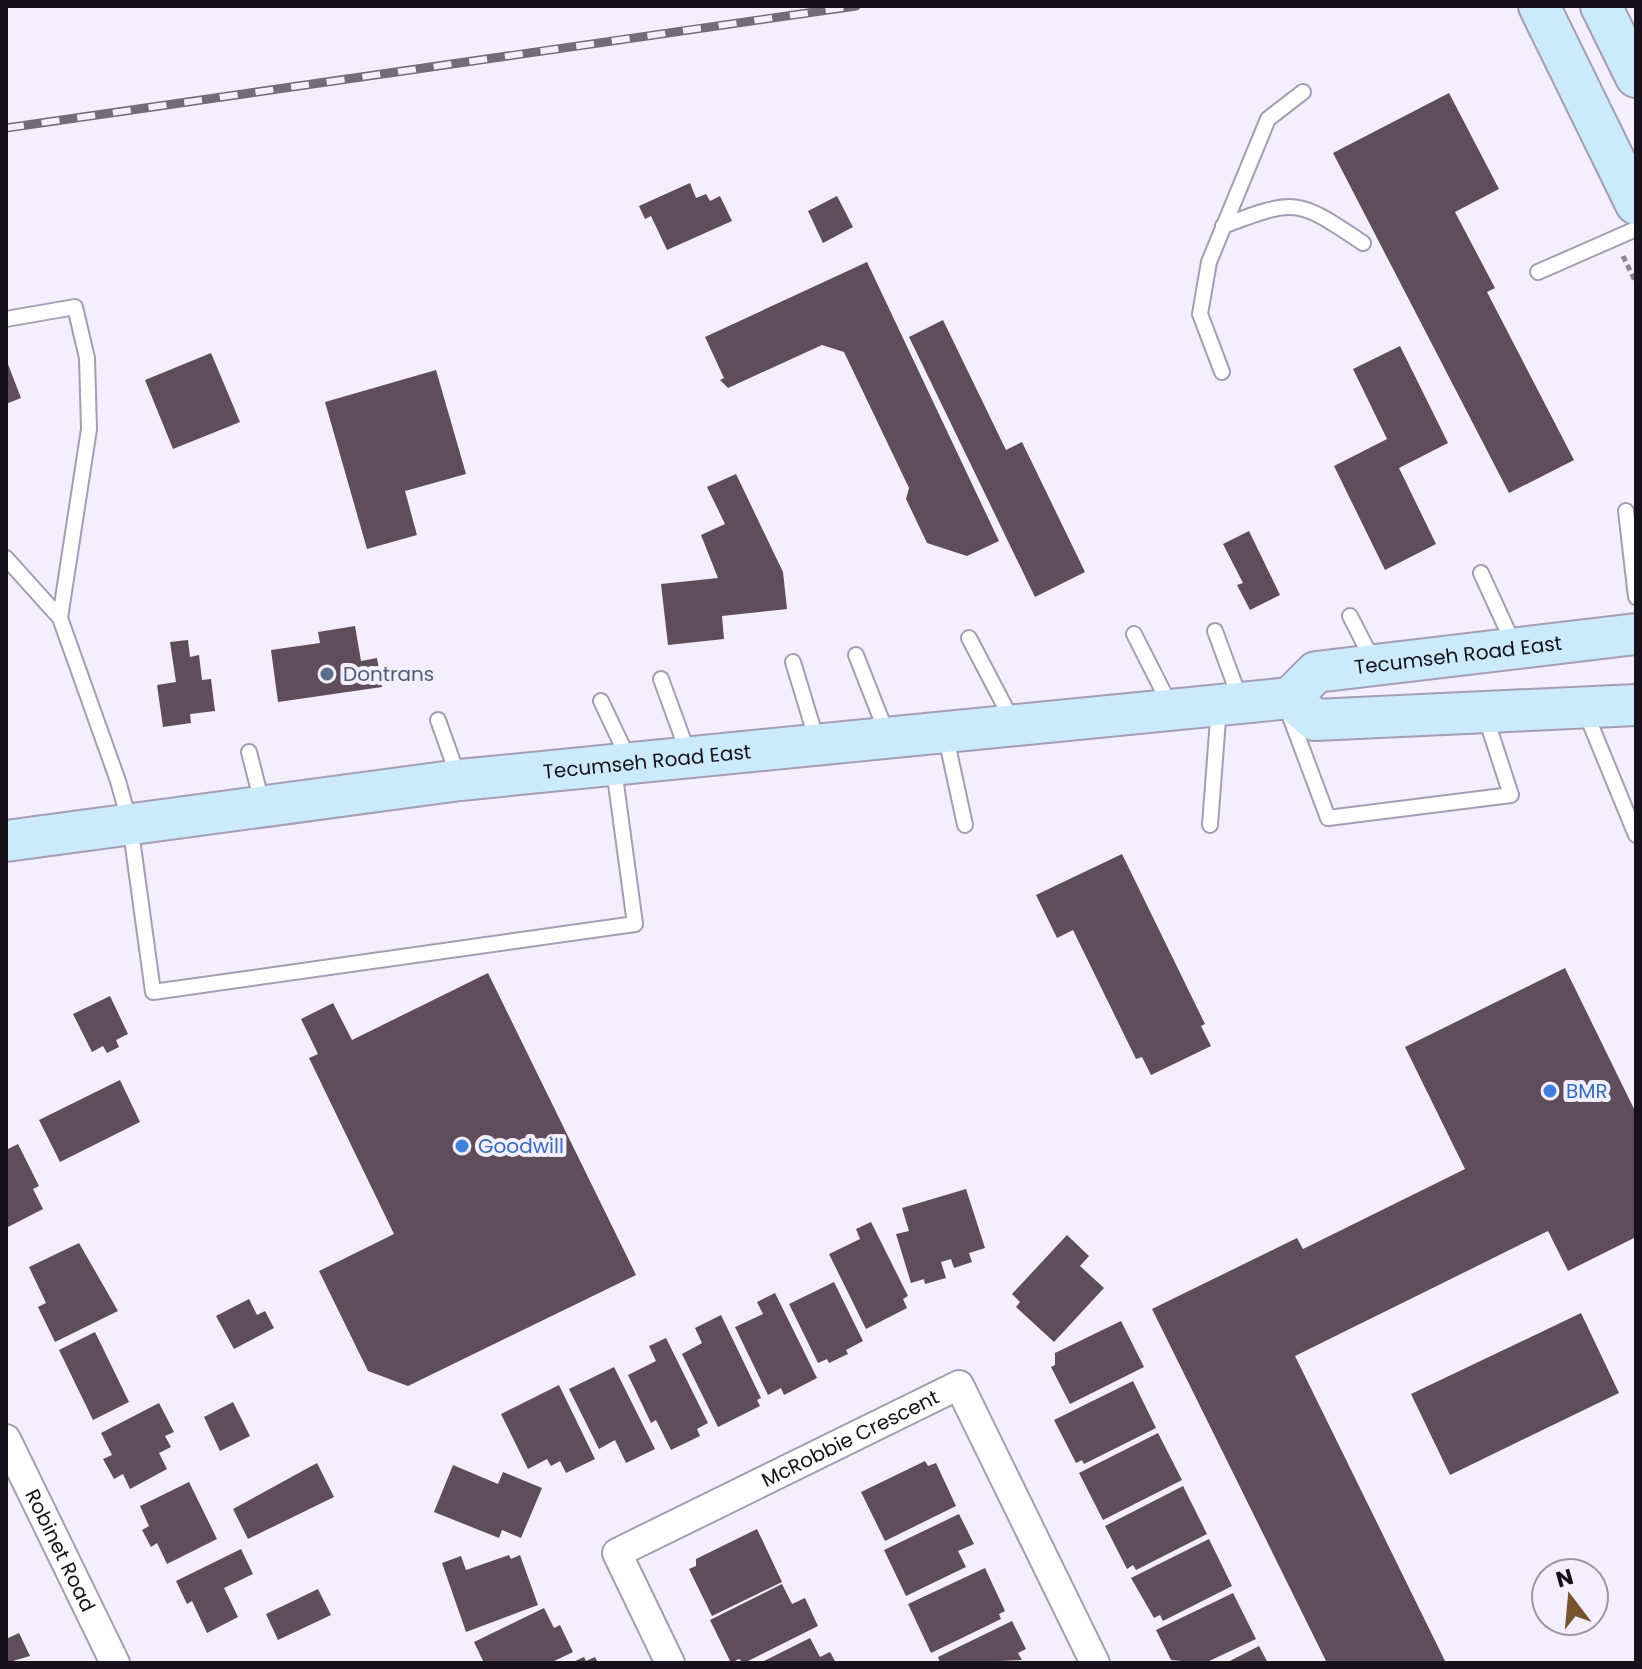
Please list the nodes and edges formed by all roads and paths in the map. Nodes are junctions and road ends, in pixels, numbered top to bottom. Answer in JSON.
{"nodes":[{"id":1,"x":1539,"y":6,"type":"edge"},
{"id":2,"x":1601,"y":6,"type":"edge"},
{"id":3,"x":1636,"y":77,"type":"edge"},
{"id":4,"x":1303,"y":92,"type":"dead end"},
{"id":5,"x":1636,"y":204,"type":"edge"},
{"id":6,"x":1223,"y":226,"type":"junction"},
{"id":7,"x":1636,"y":229,"type":"edge"},
{"id":8,"x":1363,"y":243,"type":"dead end"},
{"id":9,"x":1538,"y":272,"type":"dead end"},
{"id":10,"x":1630,"y":272,"type":"dead end"},
{"id":11,"x":1636,"y":283,"type":"edge"},
{"id":12,"x":6,"y":319,"type":"edge"},
{"id":13,"x":1222,"y":372,"type":"dead end"},
{"id":14,"x":1626,"y":511,"type":"dead end"},
{"id":15,"x":6,"y":558,"type":"edge"},
{"id":16,"x":1481,"y":573,"type":"dead end"},
{"id":17,"x":1636,"y":597,"type":"edge"},
{"id":18,"x":1350,"y":616,"type":"dead end"},
{"id":19,"x":60,"y":618,"type":"junction"},
{"id":20,"x":1215,"y":631,"type":"dead end"},
{"id":21,"x":1134,"y":634,"type":"dead end"},
{"id":22,"x":1636,"y":634,"type":"edge"},
{"id":23,"x":969,"y":638,"type":"dead end"},
{"id":24,"x":1516,"y":649,"type":"junction"},
{"id":25,"x":856,"y":655,"type":"dead end"},
{"id":26,"x":793,"y":662,"type":"dead end"},
{"id":27,"x":1375,"y":665,"type":"junction"},
{"id":28,"x":661,"y":679,"type":"dead end"},
{"id":29,"x":1287,"y":699,"type":"junction"},
{"id":30,"x":601,"y":701,"type":"dead end"},
{"id":31,"x":1230,"y":704,"type":"junction"},
{"id":32,"x":1636,"y":705,"type":"edge"},
{"id":33,"x":1173,"y":710,"type":"junction"},
{"id":34,"x":1585,"y":710,"type":"junction"},
{"id":35,"x":1485,"y":714,"type":"junction"},
{"id":36,"x":438,"y":720,"type":"dead end"},
{"id":37,"x":1014,"y":726,"type":"junction"},
{"id":38,"x":945,"y":732,"type":"junction"},
{"id":39,"x":889,"y":738,"type":"junction"},
{"id":40,"x":819,"y":745,"type":"junction"},
{"id":41,"x":249,"y":752,"type":"dead end"},
{"id":42,"x":689,"y":758,"type":"junction"},
{"id":43,"x":622,"y":764,"type":"junction"},
{"id":44,"x":460,"y":780,"type":"junction"},
{"id":45,"x":263,"y":807,"type":"junction"},
{"id":46,"x":130,"y":824,"type":"junction"},
{"id":47,"x":965,"y":825,"type":"dead end"},
{"id":48,"x":1210,"y":825,"type":"dead end"},
{"id":49,"x":1636,"y":835,"type":"edge"},
{"id":50,"x":6,"y":841,"type":"edge"},
{"id":51,"x":6,"y":1439,"type":"edge"},
{"id":52,"x":115,"y":1663,"type":"edge"},
{"id":53,"x":670,"y":1663,"type":"edge"},
{"id":54,"x":1095,"y":1663,"type":"edge"}],
"edges":[{"from":1,"to":5,"type":"main road"},
{"from":2,"to":3,"type":"main road"},
{"from":4,"to":6,"type":"lane"},
{"from":6,"to":8,"type":"lane"},
{"from":6,"to":13,"type":"lane"},
{"from":7,"to":9,"type":"lane"},
{"from":10,"to":11,"type":"path"},
{"from":12,"to":19,"type":"lane"},
{"from":14,"to":17,"type":"lane"},
{"from":15,"to":19,"type":"lane"},
{"from":16,"to":24,"type":"lane"},
{"from":18,"to":27,"type":"lane"},
{"from":19,"to":46,"type":"lane"},
{"from":20,"to":31,"type":"lane"},
{"from":21,"to":33,"type":"lane"},
{"from":22,"to":24,"type":"main road","name":"Tecumseh Road East"},
{"from":23,"to":37,"type":"lane"},
{"from":24,"to":27,"type":"main road","name":"Tecumseh Road East"},
{"from":25,"to":39,"type":"lane"},
{"from":26,"to":40,"type":"lane"},
{"from":27,"to":29,"type":"main road","name":"Tecumseh Road East"},
{"from":28,"to":42,"type":"lane"},
{"from":29,"to":31,"type":"main road","name":"Tecumseh Road East"},
{"from":29,"to":35,"type":"main road"},
{"from":29,"to":35,"type":"lane"},
{"from":30,"to":43,"type":"lane"},
{"from":31,"to":33,"type":"main road","name":"Tecumseh Road East"},
{"from":31,"to":48,"type":"lane"},
{"from":32,"to":34,"type":"main road"},
{"from":33,"to":37,"type":"main road","name":"Tecumseh Road East"},
{"from":34,"to":35,"type":"main road"},
{"from":34,"to":49,"type":"lane"},
{"from":36,"to":44,"type":"lane"},
{"from":37,"to":38,"type":"main road","name":"Tecumseh Road East"},
{"from":38,"to":39,"type":"main road","name":"Tecumseh Road East"},
{"from":38,"to":47,"type":"lane"},
{"from":39,"to":40,"type":"main road","name":"Tecumseh Road East"},
{"from":40,"to":42,"type":"main road","name":"Tecumseh Road East"},
{"from":41,"to":45,"type":"lane"},
{"from":42,"to":43,"type":"main road","name":"Tecumseh Road East"},
{"from":43,"to":44,"type":"main road","name":"Tecumseh Road East"},
{"from":43,"to":46,"type":"lane"},
{"from":44,"to":45,"type":"main road","name":"Tecumseh Road East"},
{"from":45,"to":46,"type":"main road","name":"Tecumseh Road East"},
{"from":46,"to":50,"type":"main road","name":"Tecumseh Road East"},
{"from":51,"to":52,"type":"street","name":"Robinet Road"},
{"from":53,"to":54,"type":"street","name":"McRobbie Crescent"}]}
